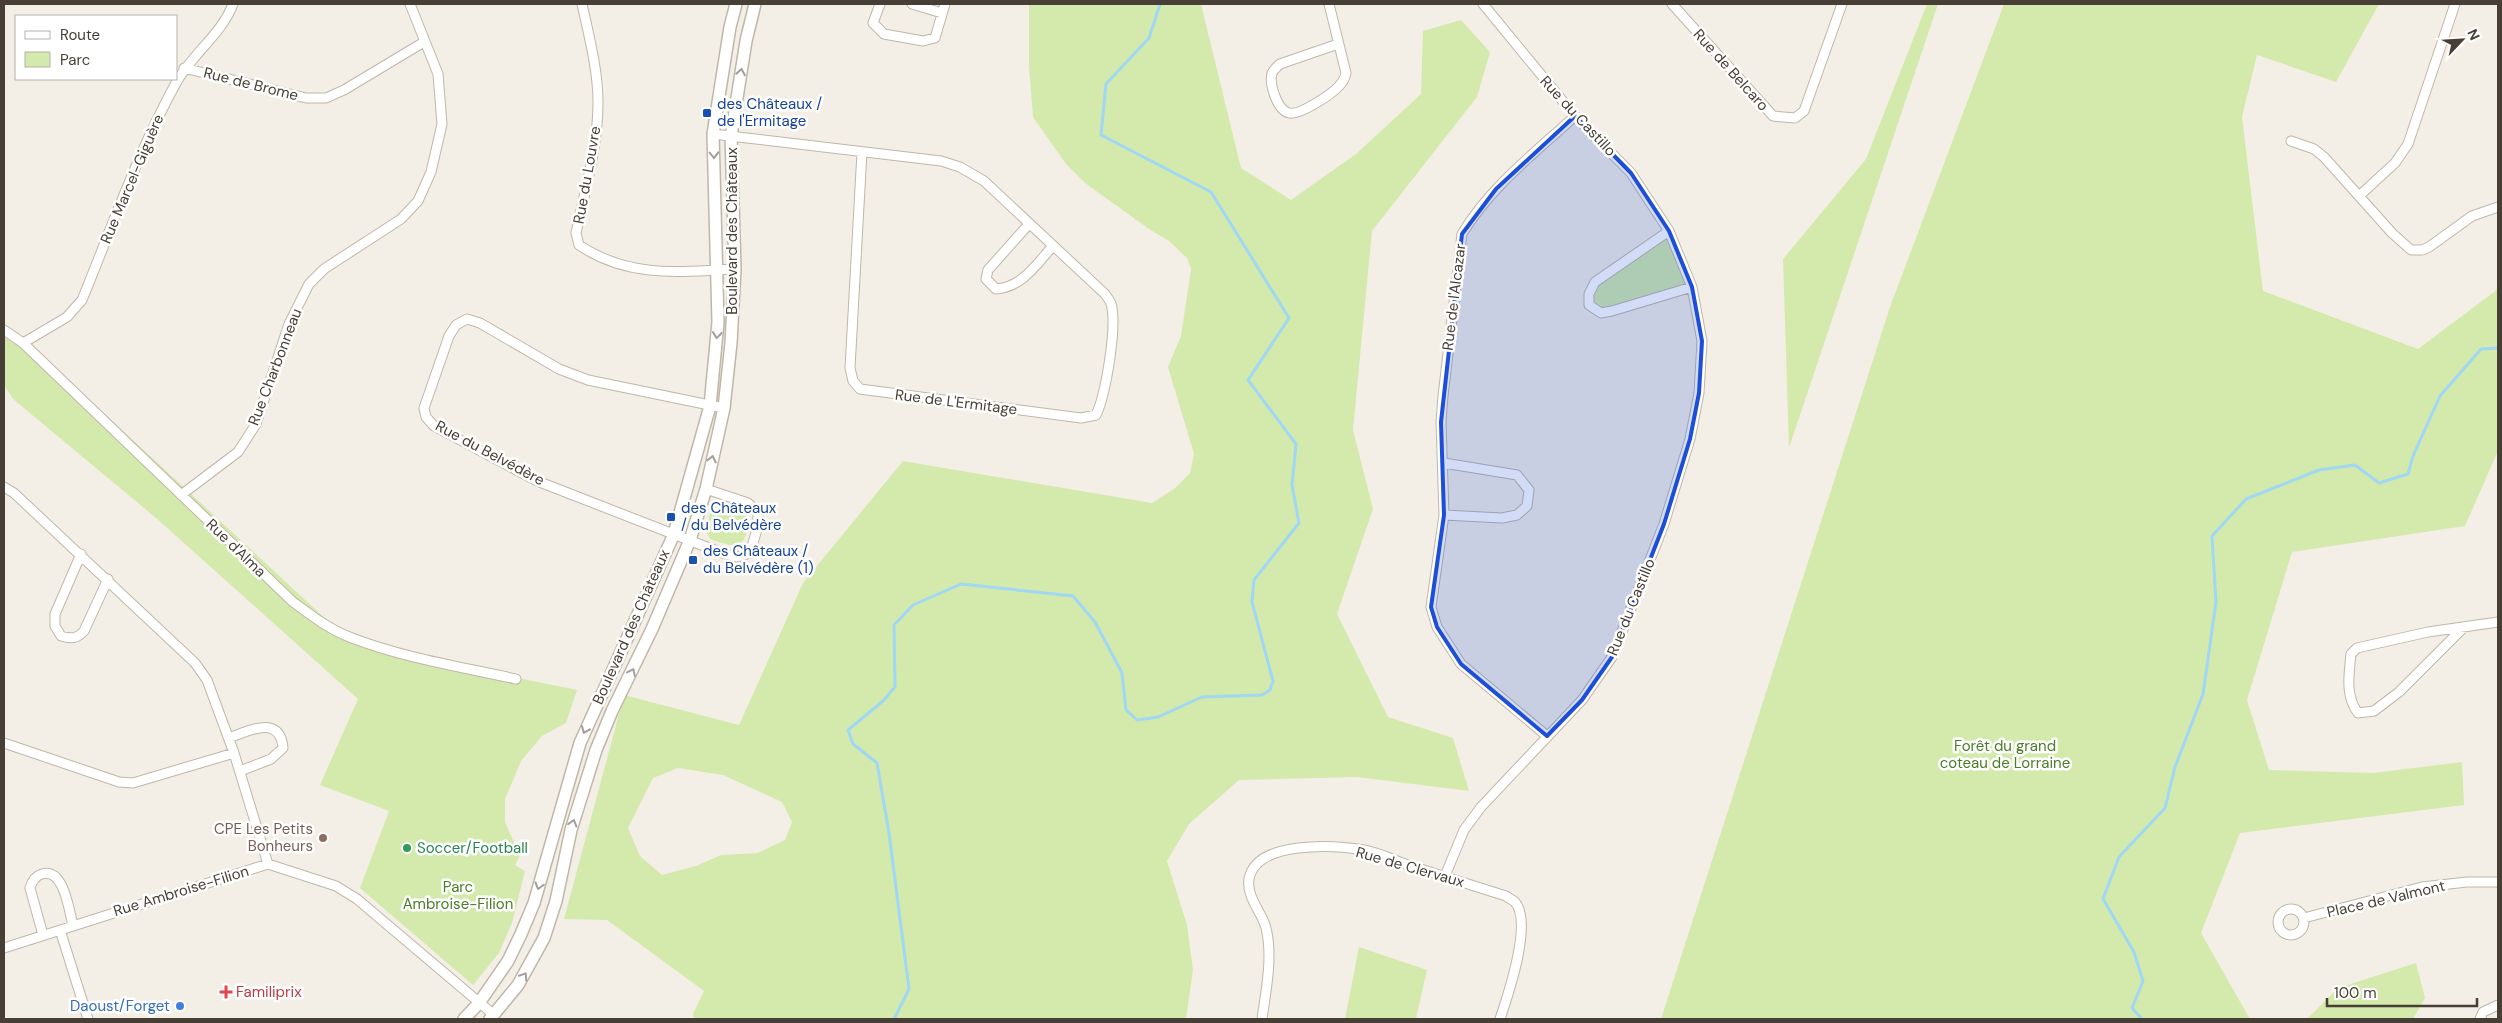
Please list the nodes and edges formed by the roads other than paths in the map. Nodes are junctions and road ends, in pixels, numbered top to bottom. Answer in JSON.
{"nodes":[{"id":1,"x":234,"y":4,"type":"edge"},
{"id":2,"x":410,"y":4,"type":"edge"},
{"id":3,"x":582,"y":4,"type":"edge"},
{"id":4,"x":736,"y":4,"type":"edge"},
{"id":5,"x":755,"y":4,"type":"edge"},
{"id":6,"x":880,"y":4,"type":"edge"},
{"id":7,"x":912,"y":4,"type":"edge"},
{"id":8,"x":945,"y":4,"type":"edge"},
{"id":9,"x":1329,"y":4,"type":"edge"},
{"id":10,"x":1483,"y":4,"type":"edge"},
{"id":11,"x":1672,"y":4,"type":"edge"},
{"id":12,"x":1842,"y":4,"type":"edge"},
{"id":13,"x":2455,"y":4,"type":"edge"},
{"id":14,"x":942,"y":13,"type":"junction"},
{"id":15,"x":424,"y":42,"type":"junction"},
{"id":16,"x":1338,"y":44,"type":"junction"},
{"id":17,"x":184,"y":68,"type":"junction"},
{"id":18,"x":178,"y":79,"type":"edge"},
{"id":19,"x":178,"y":80,"type":"edge"},
{"id":20,"x":1575,"y":116,"type":"junction"},
{"id":21,"x":713,"y":134,"type":"junction"},
{"id":22,"x":731,"y":136,"type":"junction"},
{"id":23,"x":2292,"y":141,"type":"dead end"},
{"id":24,"x":862,"y":152,"type":"junction"},
{"id":25,"x":2359,"y":196,"type":"junction"},
{"id":26,"x":2498,"y":207,"type":"edge"},
{"id":27,"x":1029,"y":224,"type":"junction"},
{"id":28,"x":1669,"y":231,"type":"junction"},
{"id":29,"x":1052,"y":247,"type":"junction"},
{"id":30,"x":735,"y":269,"type":"junction"},
{"id":31,"x":718,"y":270,"type":"junction"},
{"id":32,"x":1692,"y":287,"type":"junction"},
{"id":33,"x":4,"y":330,"type":"edge"},
{"id":34,"x":23,"y":343,"type":"junction"},
{"id":35,"x":710,"y":406,"type":"junction"},
{"id":36,"x":724,"y":408,"type":"junction"},
{"id":37,"x":1444,"y":463,"type":"junction"},
{"id":38,"x":4,"y":487,"type":"edge"},
{"id":39,"x":706,"y":489,"type":"junction"},
{"id":40,"x":181,"y":495,"type":"junction"},
{"id":41,"x":1444,"y":514,"type":"junction"},
{"id":42,"x":674,"y":534,"type":"junction"},
{"id":43,"x":690,"y":540,"type":"junction"},
{"id":44,"x":81,"y":554,"type":"junction"},
{"id":45,"x":108,"y":579,"type":"junction"},
{"id":46,"x":2498,"y":622,"type":"edge"},
{"id":47,"x":2462,"y":629,"type":"junction"},
{"id":48,"x":516,"y":680,"type":"dead end"},
{"id":49,"x":1547,"y":736,"type":"junction"},
{"id":50,"x":229,"y":738,"type":"junction"},
{"id":51,"x":4,"y":743,"type":"edge"},
{"id":52,"x":234,"y":753,"type":"junction"},
{"id":53,"x":240,"y":771,"type":"junction"},
{"id":54,"x":268,"y":864,"type":"junction"},
{"id":55,"x":1445,"y":876,"type":"junction"},
{"id":56,"x":2498,"y":882,"type":"edge"},
{"id":57,"x":2304,"y":918,"type":"dead end"},
{"id":58,"x":73,"y":925,"type":"junction"},
{"id":59,"x":60,"y":930,"type":"junction"},
{"id":60,"x":43,"y":935,"type":"junction"},
{"id":61,"x":4,"y":948,"type":"edge"},
{"id":62,"x":479,"y":1003,"type":"junction"},
{"id":63,"x":2498,"y":1005,"type":"edge"},
{"id":64,"x":492,"y":1017,"type":"edge"},
{"id":65,"x":88,"y":1019,"type":"edge"},
{"id":66,"x":464,"y":1019,"type":"edge"},
{"id":67,"x":1262,"y":1019,"type":"edge"},
{"id":68,"x":1500,"y":1019,"type":"edge"},
{"id":69,"x":2480,"y":1019,"type":"edge"}],
"edges":[{"from":1,"to":17,"type":"street","name":"Rue Marcel-Giguère"},
{"from":2,"to":15,"type":"street","name":"Rue Charbonneau"},
{"from":3,"to":31,"type":"street","name":"Rue du Louvre"},
{"from":4,"to":21,"type":"street","name":"Boulevard des Châteaux"},
{"from":22,"to":5,"type":"street","name":"Boulevard des Châteaux","one_way":true},
{"from":6,"to":14,"type":"street"},
{"from":7,"to":14,"type":"street"},
{"from":8,"to":14,"type":"street"},
{"from":9,"to":16,"type":"street"},
{"from":10,"to":20,"type":"street","name":"Rue du Castillo"},
{"from":11,"to":12,"type":"street","name":"Rue de Belcaro"},
{"from":13,"to":25,"type":"street"},
{"from":15,"to":17,"type":"street","name":"Rue de Brome"},
{"from":15,"to":40,"type":"street","name":"Rue Charbonneau"},
{"from":16,"to":16,"type":"street"},
{"from":17,"to":18,"type":"street","name":"Rue Marcel-Giguère"},
{"from":19,"to":34,"type":"street","name":"Rue Marcel-Giguère"},
{"from":20,"to":28,"type":"street","name":"Rue du Castillo"},
{"from":20,"to":37,"type":"street","name":"Rue de l'Alcazar"},
{"from":21,"to":22,"type":"street","name":"Rue de L'Ermitage"},
{"from":21,"to":31,"type":"street","name":"Boulevard des Châteaux","one_way":true},
{"from":22,"to":24,"type":"street","name":"Rue de L'Ermitage"},
{"from":22,"to":30,"type":"street","name":"Boulevard des Châteaux"},
{"from":23,"to":25,"type":"street"},
{"from":24,"to":27,"type":"street","name":"Rue de L'Ermitage"},
{"from":24,"to":29,"type":"street","name":"Rue de L'Ermitage"},
{"from":25,"to":26,"type":"street"},
{"from":27,"to":29,"type":"street","name":"Rue de L'Ermitage"},
{"from":27,"to":29,"type":"street"},
{"from":28,"to":32,"type":"street","name":"Rue du Castillo"},
{"from":28,"to":32,"type":"street"},
{"from":30,"to":31,"type":"street","name":"Rue du Louvre"},
{"from":30,"to":36,"type":"street","name":"Boulevard des Châteaux"},
{"from":31,"to":35,"type":"street","name":"Boulevard des Châteaux","one_way":true},
{"from":32,"to":49,"type":"street","name":"Rue du Castillo"},
{"from":33,"to":34,"type":"street","name":"Rue d'Alma"},
{"from":34,"to":40,"type":"street","name":"Rue d'Alma"},
{"from":35,"to":36,"type":"street","name":"Rue du Belvédère"},
{"from":35,"to":42,"type":"street","name":"Boulevard des Châteaux"},
{"from":35,"to":42,"type":"street","name":"Rue du Belvédère"},
{"from":39,"to":36,"type":"street","name":"Boulevard des Châteaux","one_way":true},
{"from":37,"to":41,"type":"street","name":"Rue de l'Alcazar"},
{"from":37,"to":41,"type":"street"},
{"from":38,"to":44,"type":"street"},
{"from":39,"to":43,"type":"street","name":"Boulevard des Châteaux"},
{"from":39,"to":43,"type":"street","name":"Boulevard des Châteaux"},
{"from":40,"to":48,"type":"street","name":"Rue d'Alma"},
{"from":41,"to":49,"type":"street","name":"Rue de l'Alcazar"},
{"from":42,"to":43,"type":"street","name":"Rue du Belvédère"},
{"from":42,"to":62,"type":"street","name":"Boulevard des Châteaux","one_way":true},
{"from":64,"to":43,"type":"street","name":"Boulevard des Châteaux","one_way":true},
{"from":44,"to":45,"type":"street"},
{"from":44,"to":45,"type":"street"},
{"from":45,"to":50,"type":"street"},
{"from":46,"to":47,"type":"street"},
{"from":47,"to":47,"type":"street"},
{"from":49,"to":55,"type":"street","name":"Rue du Castillo"},
{"from":50,"to":52,"type":"street"},
{"from":50,"to":53,"type":"street"},
{"from":51,"to":52,"type":"street"},
{"from":52,"to":53,"type":"street"},
{"from":53,"to":54,"type":"street"},
{"from":54,"to":58,"type":"street","name":"Rue Ambroise-Filion"},
{"from":54,"to":62,"type":"street","name":"Rue Ambroise-Filion"},
{"from":55,"to":67,"type":"street","name":"Rue de Clervaux"},
{"from":55,"to":68,"type":"street","name":"Rue de Clervaux"},
{"from":56,"to":57,"type":"street","name":"Place de Valmont"},
{"from":58,"to":59,"type":"street","name":"Rue Ambroise-Filion"},
{"from":58,"to":60,"type":"street"},
{"from":59,"to":60,"type":"street","name":"Rue Ambroise-Filion"},
{"from":59,"to":65,"type":"street"},
{"from":60,"to":61,"type":"street","name":"Rue Ambroise-Filion"},
{"from":62,"to":64,"type":"street","name":"Rue Ambroise-Filion"},
{"from":62,"to":66,"type":"street","name":"Boulevard des Châteaux"},
{"from":63,"to":69,"type":"street"}]}
